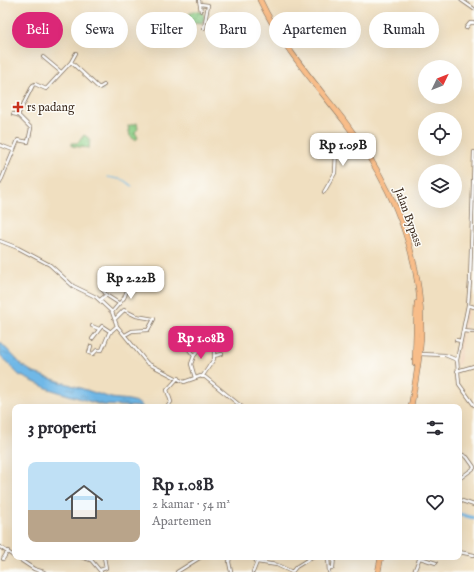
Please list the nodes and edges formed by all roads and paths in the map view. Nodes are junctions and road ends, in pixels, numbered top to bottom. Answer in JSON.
{"nodes":[{"id":1,"x":199,"y":0,"type":"edge"},
{"id":2,"x":259,"y":0,"type":"edge"},
{"id":3,"x":461,"y":0,"type":"edge"},
{"id":4,"x":200,"y":4,"type":"junction"},
{"id":5,"x":474,"y":9,"type":"edge"},
{"id":6,"x":201,"y":11,"type":"dead end"},
{"id":7,"x":474,"y":23,"type":"edge"},
{"id":8,"x":204,"y":28,"type":"dead end"},
{"id":9,"x":466,"y":28,"type":"dead end"},
{"id":10,"x":76,"y":53,"type":"dead end"},
{"id":11,"x":43,"y":57,"type":"dead end"},
{"id":12,"x":71,"y":62,"type":"junction"},
{"id":13,"x":61,"y":72,"type":"junction"},
{"id":14,"x":104,"y":86,"type":"dead end"},
{"id":15,"x":13,"y":114,"type":"dead end"},
{"id":16,"x":18,"y":116,"type":"junction"},
{"id":17,"x":341,"y":119,"type":"junction"},
{"id":18,"x":353,"y":137,"type":"junction"},
{"id":19,"x":0,"y":145,"type":"edge"},
{"id":20,"x":13,"y":150,"type":"junction"},
{"id":21,"x":474,"y":152,"type":"edge"},
{"id":22,"x":0,"y":183,"type":"edge"},
{"id":23,"x":324,"y":192,"type":"dead end"},
{"id":24,"x":0,"y":241,"type":"edge"},
{"id":25,"x":132,"y":278,"type":"dead end"},
{"id":26,"x":102,"y":288,"type":"dead end"},
{"id":27,"x":106,"y":295,"type":"junction"},
{"id":28,"x":100,"y":300,"type":"junction"},
{"id":29,"x":120,"y":304,"type":"junction"},
{"id":30,"x":468,"y":306,"type":"junction"},
{"id":31,"x":474,"y":307,"type":"edge"},
{"id":32,"x":112,"y":312,"type":"junction"},
{"id":33,"x":115,"y":319,"type":"junction"},
{"id":34,"x":92,"y":326,"type":"dead end"},
{"id":35,"x":117,"y":326,"type":"junction"},
{"id":36,"x":99,"y":329,"type":"junction"},
{"id":37,"x":463,"y":331,"type":"junction"},
{"id":38,"x":473,"y":331,"type":"edge"},
{"id":39,"x":110,"y":332,"type":"junction"},
{"id":40,"x":125,"y":335,"type":"junction"},
{"id":41,"x":92,"y":339,"type":"dead end"},
{"id":42,"x":456,"y":340,"type":"dead end"},
{"id":43,"x":461,"y":341,"type":"junction"},
{"id":44,"x":188,"y":344,"type":"dead end"},
{"id":45,"x":91,"y":346,"type":"dead end"},
{"id":46,"x":198,"y":346,"type":"dead end"},
{"id":47,"x":214,"y":346,"type":"dead end"},
{"id":48,"x":222,"y":354,"type":"dead end"},
{"id":49,"x":419,"y":354,"type":"junction"},
{"id":50,"x":194,"y":356,"type":"junction"},
{"id":51,"x":214,"y":356,"type":"junction"},
{"id":52,"x":457,"y":360,"type":"junction"},
{"id":53,"x":474,"y":366,"type":"edge"},
{"id":54,"x":457,"y":371,"type":"junction"},
{"id":55,"x":202,"y":376,"type":"junction"},
{"id":56,"x":178,"y":378,"type":"junction"},
{"id":57,"x":195,"y":378,"type":"junction"},
{"id":58,"x":414,"y":381,"type":"junction"},
{"id":59,"x":169,"y":404,"type":"edge"},
{"id":60,"x":236,"y":404,"type":"edge"},
{"id":61,"x":411,"y":404,"type":"edge"},
{"id":62,"x":474,"y":405,"type":"edge"},
{"id":63,"x":462,"y":454,"type":"edge"},
{"id":64,"x":474,"y":468,"type":"edge"},
{"id":65,"x":462,"y":476,"type":"edge"},
{"id":66,"x":462,"y":501,"type":"edge"},
{"id":67,"x":474,"y":505,"type":"edge"},
{"id":68,"x":0,"y":547,"type":"edge"},
{"id":69,"x":8,"y":552,"type":"junction"},
{"id":70,"x":462,"y":553,"type":"edge"},
{"id":71,"x":12,"y":555,"type":"edge"},
{"id":72,"x":474,"y":555,"type":"edge"},
{"id":73,"x":3,"y":559,"type":"dead end"},
{"id":74,"x":20,"y":560,"type":"edge"},
{"id":75,"x":92,"y":560,"type":"edge"},
{"id":76,"x":105,"y":560,"type":"edge"},
{"id":77,"x":196,"y":560,"type":"edge"},
{"id":78,"x":229,"y":560,"type":"edge"},
{"id":79,"x":307,"y":560,"type":"edge"},
{"id":80,"x":328,"y":560,"type":"edge"},
{"id":81,"x":334,"y":560,"type":"edge"},
{"id":82,"x":381,"y":560,"type":"edge"},
{"id":83,"x":419,"y":560,"type":"edge"},
{"id":84,"x":428,"y":560,"type":"edge"},
{"id":85,"x":257,"y":562,"type":"joint"},
{"id":86,"x":436,"y":563,"type":"dead end"},
{"id":87,"x":329,"y":568,"type":"junction"},
{"id":88,"x":38,"y":571,"type":"edge"},
{"id":89,"x":100,"y":571,"type":"edge"},
{"id":90,"x":44,"y":572,"type":"edge"},
{"id":91,"x":177,"y":572,"type":"edge"},
{"id":92,"x":231,"y":572,"type":"edge"},
{"id":93,"x":253,"y":572,"type":"edge"},
{"id":94,"x":292,"y":572,"type":"edge"},
{"id":95,"x":329,"y":572,"type":"edge"},
{"id":96,"x":379,"y":572,"type":"edge"},
{"id":97,"x":414,"y":572,"type":"edge"}],
"edges":[{"from":1,"to":4,"type":"street"},
{"from":2,"to":17,"type":"highway","name":"Jalan Bypass"},
{"from":3,"to":5,"type":"street"},
{"from":4,"to":6,"type":"street"},
{"from":4,"to":8,"type":"street"},
{"from":7,"to":9,"type":"street"},
{"from":10,"to":12,"type":"street"},
{"from":11,"to":13,"type":"street"},
{"from":12,"to":13,"type":"street"},
{"from":12,"to":14,"type":"street"},
{"from":13,"to":16,"type":"street"},
{"from":15,"to":16,"type":"street"},
{"from":16,"to":20,"type":"street"},
{"from":17,"to":18,"type":"highway","name":"Jalan Bypass"},
{"from":17,"to":49,"type":"highway","name":"Jalan Bypass"},
{"from":18,"to":23,"type":"street"},
{"from":18,"to":58,"type":"highway","name":"Jalan Bypass"},
{"from":19,"to":20,"type":"street"},
{"from":20,"to":22,"type":"street"},
{"from":21,"to":30,"type":"street"},
{"from":24,"to":28,"type":"street"},
{"from":25,"to":29,"type":"street"},
{"from":26,"to":27,"type":"street"},
{"from":27,"to":28,"type":"street"},
{"from":27,"to":29,"type":"street"},
{"from":28,"to":32,"type":"street"},
{"from":29,"to":32,"type":"street"},
{"from":30,"to":31,"type":"street"},
{"from":30,"to":37,"type":"street"},
{"from":32,"to":33,"type":"street"},
{"from":33,"to":35,"type":"street"},
{"from":33,"to":40,"type":"street"},
{"from":34,"to":36,"type":"street"},
{"from":35,"to":39,"type":"street"},
{"from":35,"to":40,"type":"street"},
{"from":36,"to":39,"type":"street"},
{"from":36,"to":41,"type":"street"},
{"from":37,"to":38,"type":"street"},
{"from":37,"to":43,"type":"street"},
{"from":39,"to":45,"type":"street"},
{"from":40,"to":56,"type":"street"},
{"from":42,"to":43,"type":"street"},
{"from":43,"to":52,"type":"street"},
{"from":44,"to":50,"type":"street"},
{"from":46,"to":50,"type":"street"},
{"from":47,"to":51,"type":"street"},
{"from":48,"to":51,"type":"street"},
{"from":49,"to":52,"type":"street"},
{"from":49,"to":58,"type":"highway","name":"Jalan Bypass"},
{"from":50,"to":57,"type":"street"},
{"from":51,"to":55,"type":"street"},
{"from":52,"to":54,"type":"street"},
{"from":53,"to":54,"type":"street"},
{"from":54,"to":62,"type":"street"},
{"from":55,"to":57,"type":"street"},
{"from":55,"to":60,"type":"street"},
{"from":56,"to":57,"type":"street"},
{"from":56,"to":59,"type":"street"},
{"from":58,"to":61,"type":"highway","name":"Jalan Bypass"},
{"from":63,"to":64,"type":"street"},
{"from":64,"to":65,"type":"street"},
{"from":66,"to":67,"type":"street"},
{"from":68,"to":69,"type":"street"},
{"from":69,"to":71,"type":"street"},
{"from":69,"to":73,"type":"street"},
{"from":70,"to":72,"type":"street"},
{"from":74,"to":88,"type":"street"},
{"from":75,"to":89,"type":"street"},
{"from":76,"to":89,"type":"street"},
{"from":77,"to":91,"type":"street"},
{"from":78,"to":92,"type":"street"},
{"from":79,"to":94,"type":"street"},
{"from":80,"to":87,"type":"street"},
{"from":81,"to":87,"type":"street"},
{"from":82,"to":96,"type":"highway"},
{"from":83,"to":97,"type":"street"},
{"from":84,"to":86,"type":"street"},
{"from":85,"to":93,"type":"street"},
{"from":85,"to":94,"type":"street"},
{"from":87,"to":95,"type":"street"},
{"from":88,"to":90,"type":"street"}]}
